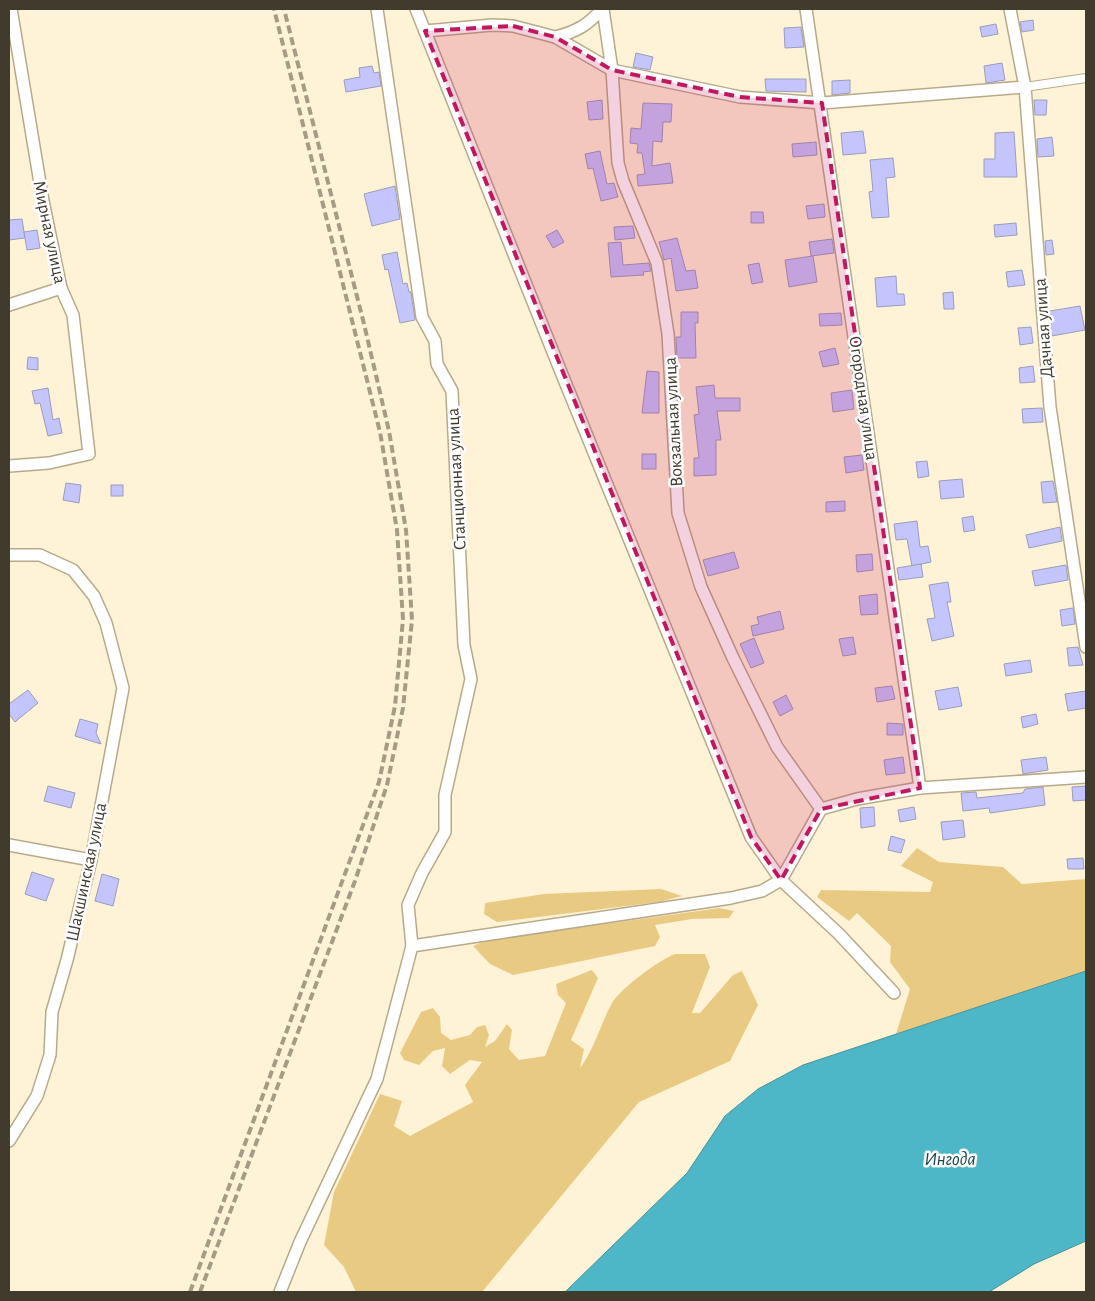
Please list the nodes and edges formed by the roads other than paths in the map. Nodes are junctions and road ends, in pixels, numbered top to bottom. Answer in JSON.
{"nodes":[{"id":1,"x":377,"y":9,"type":"edge"},
{"id":2,"x":416,"y":9,"type":"edge"},
{"id":3,"x":602,"y":9,"type":"edge"},
{"id":4,"x":806,"y":9,"type":"edge"},
{"id":5,"x":1010,"y":9,"type":"edge"},
{"id":6,"x":11,"y":10,"type":"edge"},
{"id":7,"x":425,"y":31,"type":"junction"},
{"id":8,"x":555,"y":37,"type":"junction"},
{"id":9,"x":612,"y":70,"type":"junction"},
{"id":10,"x":1086,"y":78,"type":"edge"},
{"id":11,"x":1025,"y":87,"type":"junction"},
{"id":12,"x":822,"y":103,"type":"junction"},
{"id":13,"x":61,"y":288,"type":"junction"},
{"id":14,"x":9,"y":305,"type":"edge"},
{"id":15,"x":9,"y":466,"type":"edge"},
{"id":16,"x":9,"y":554,"type":"edge"},
{"id":17,"x":1086,"y":647,"type":"edge"},
{"id":18,"x":1086,"y":777,"type":"edge"},
{"id":19,"x":920,"y":788,"type":"junction"},
{"id":20,"x":821,"y":809,"type":"junction"},
{"id":21,"x":9,"y":845,"type":"edge"},
{"id":22,"x":91,"y":860,"type":"junction"},
{"id":23,"x":781,"y":880,"type":"junction"},
{"id":24,"x":412,"y":946,"type":"junction"},
{"id":25,"x":894,"y":993,"type":"dead end"},
{"id":26,"x":9,"y":1141,"type":"edge"},
{"id":27,"x":280,"y":1292,"type":"edge"}],
"edges":[{"from":1,"to":24,"type":"street","name":"Станционная улица"},
{"from":2,"to":7,"type":"street"},
{"from":3,"to":8,"type":"street"},
{"from":3,"to":9,"type":"street","name":"Вокзальная улица"},
{"from":4,"to":12,"type":"street","name":"Огородная улица"},
{"from":5,"to":11,"type":"street","name":"Дачная улица"},
{"from":6,"to":13,"type":"street","name":"Мирная улица"},
{"from":7,"to":8,"type":"street"},
{"from":7,"to":23,"type":"street"},
{"from":8,"to":9,"type":"street"},
{"from":9,"to":12,"type":"street"},
{"from":9,"to":20,"type":"street","name":"Вокзальная улица"},
{"from":10,"to":11,"type":"street"},
{"from":11,"to":12,"type":"street"},
{"from":11,"to":17,"type":"street","name":"Дачная улица"},
{"from":12,"to":19,"type":"street","name":"Огородная улица"},
{"from":13,"to":14,"type":"street"},
{"from":13,"to":15,"type":"street","name":"Мирная улица"},
{"from":16,"to":22,"type":"street","name":"Шакшинская улица"},
{"from":18,"to":19,"type":"street"},
{"from":19,"to":20,"type":"street"},
{"from":20,"to":23,"type":"street"},
{"from":21,"to":22,"type":"street"},
{"from":22,"to":26,"type":"street","name":"Шакшинская улица"},
{"from":23,"to":24,"type":"street"},
{"from":23,"to":25,"type":"street"},
{"from":24,"to":27,"type":"street"}]}
